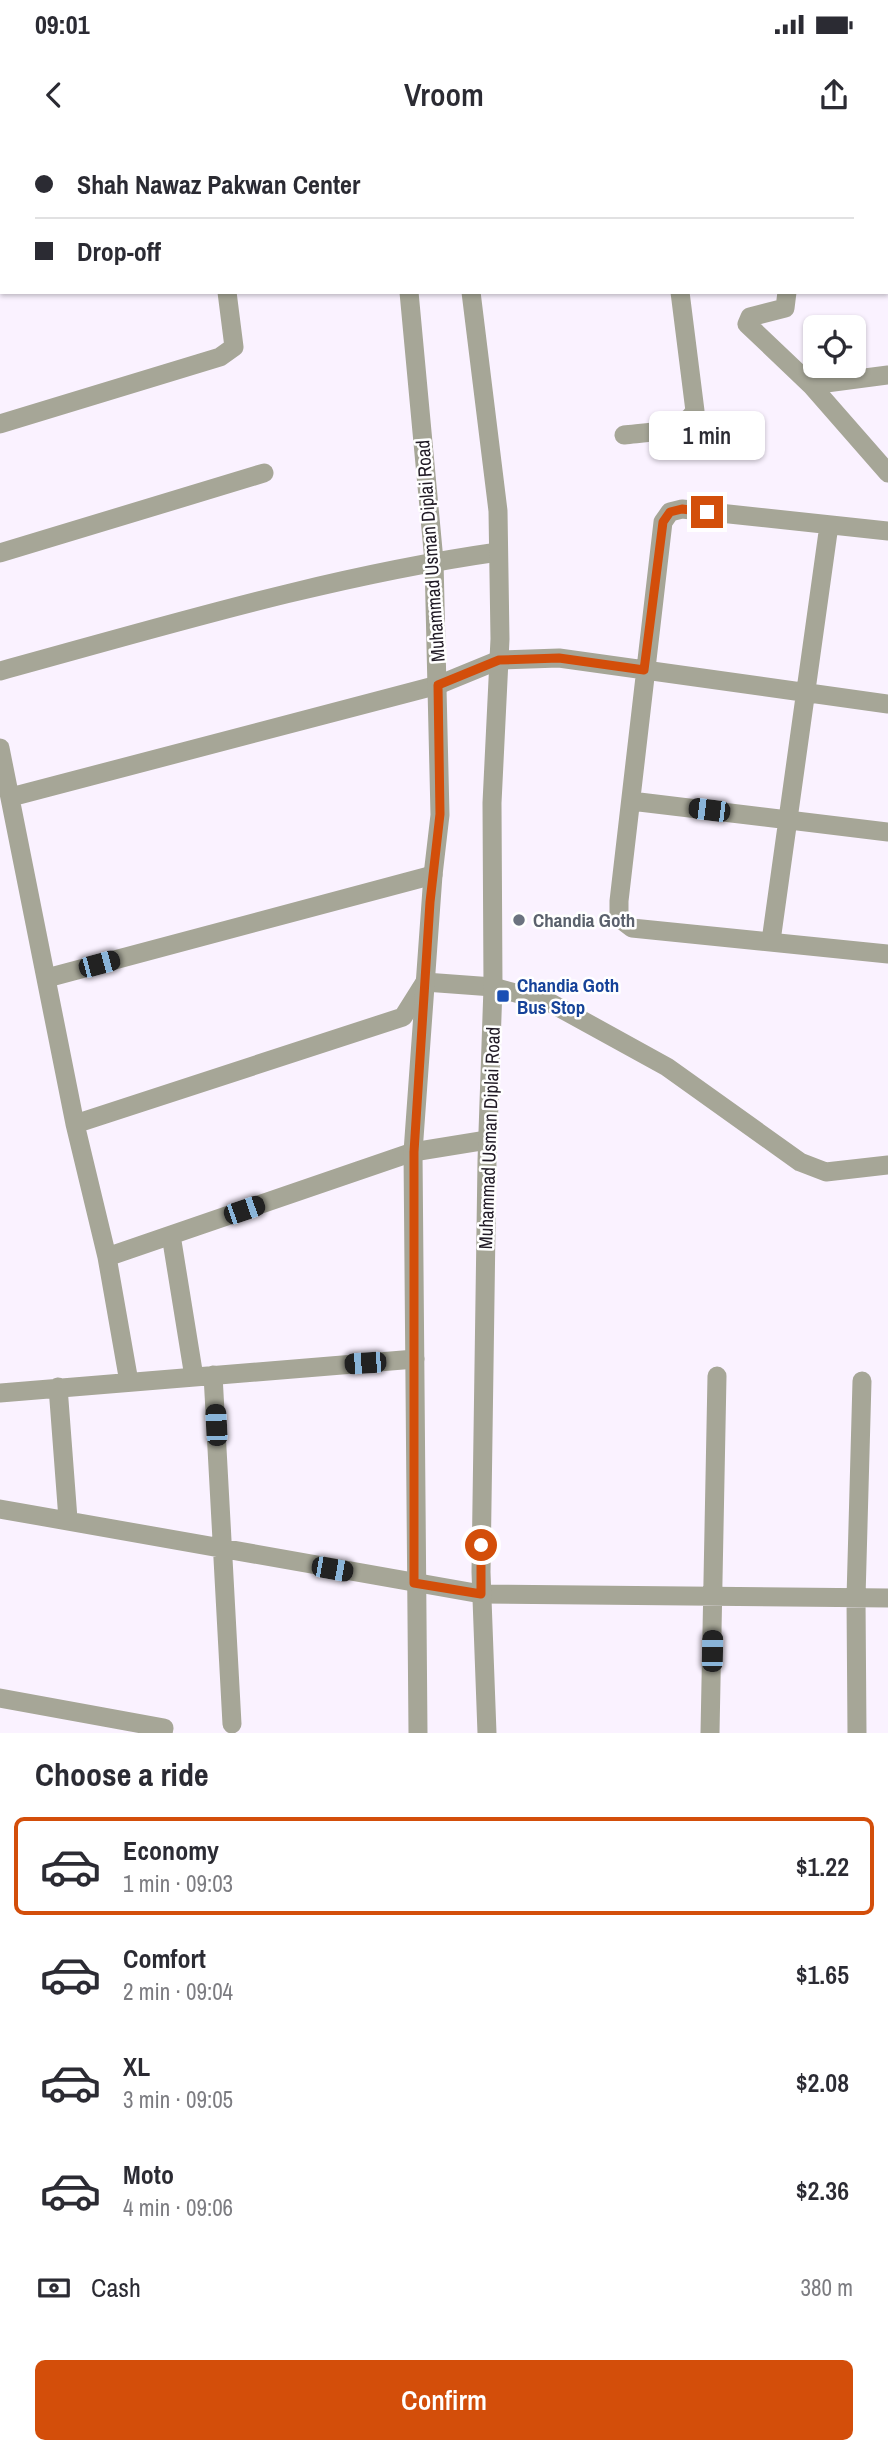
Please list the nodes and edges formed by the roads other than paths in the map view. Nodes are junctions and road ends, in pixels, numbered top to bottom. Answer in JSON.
{"nodes":[{"id":1,"x":227,"y":294,"type":"edge"},
{"id":2,"x":409,"y":294,"type":"edge"},
{"id":3,"x":471,"y":294,"type":"edge"},
{"id":4,"x":680,"y":294,"type":"edge"},
{"id":5,"x":787,"y":294,"type":"edge"},
{"id":6,"x":888,"y":376,"type":"edge"},
{"id":7,"x":811,"y":385,"type":"junction"},
{"id":8,"x":0,"y":424,"type":"edge"},
{"id":9,"x":624,"y":435,"type":"dead end"},
{"id":10,"x":264,"y":473,"type":"dead end"},
{"id":11,"x":888,"y":473,"type":"edge"},
{"id":12,"x":829,"y":525,"type":"junction"},
{"id":13,"x":888,"y":531,"type":"edge"},
{"id":14,"x":498,"y":552,"type":"junction"},
{"id":15,"x":0,"y":554,"type":"edge"},
{"id":16,"x":434,"y":561,"type":"junction"},
{"id":17,"x":499,"y":660,"type":"junction"},
{"id":18,"x":644,"y":670,"type":"junction"},
{"id":19,"x":0,"y":671,"type":"edge"},
{"id":20,"x":438,"y":685,"type":"junction"},
{"id":21,"x":803,"y":692,"type":"junction"},
{"id":22,"x":888,"y":704,"type":"edge"},
{"id":23,"x":0,"y":748,"type":"edge"},
{"id":24,"x":11,"y":797,"type":"junction"},
{"id":25,"x":631,"y":801,"type":"junction"},
{"id":26,"x":786,"y":820,"type":"junction"},
{"id":27,"x":888,"y":832,"type":"edge"},
{"id":28,"x":433,"y":875,"type":"junction"},
{"id":29,"x":771,"y":941,"type":"junction"},
{"id":30,"x":888,"y":954,"type":"edge"},
{"id":31,"x":47,"y":978,"type":"junction"},
{"id":32,"x":425,"y":982,"type":"junction"},
{"id":33,"x":493,"y":987,"type":"junction"},
{"id":34,"x":75,"y":1124,"type":"junction"},
{"id":35,"x":487,"y":1140,"type":"junction"},
{"id":36,"x":414,"y":1152,"type":"junction"},
{"id":37,"x":888,"y":1165,"type":"edge"},
{"id":38,"x":171,"y":1235,"type":"junction"},
{"id":39,"x":107,"y":1257,"type":"junction"},
{"id":40,"x":415,"y":1359,"type":"junction"},
{"id":41,"x":204,"y":1376,"type":"junction"},
{"id":42,"x":717,"y":1376,"type":"dead end"},
{"id":43,"x":862,"y":1381,"type":"dead end"},
{"id":44,"x":129,"y":1382,"type":"junction"},
{"id":45,"x":58,"y":1387,"type":"junction"},
{"id":46,"x":0,"y":1394,"type":"edge"},
{"id":47,"x":0,"y":1508,"type":"edge"},
{"id":48,"x":68,"y":1520,"type":"junction"},
{"id":49,"x":223,"y":1549,"type":"junction"},
{"id":50,"x":414,"y":1583,"type":"junction"},
{"id":51,"x":481,"y":1594,"type":"junction"},
{"id":52,"x":714,"y":1597,"type":"junction"},
{"id":53,"x":856,"y":1598,"type":"junction"},
{"id":54,"x":888,"y":1598,"type":"edge"},
{"id":55,"x":0,"y":1698,"type":"edge"},
{"id":56,"x":232,"y":1724,"type":"dead end"},
{"id":57,"x":163,"y":1733,"type":"edge"},
{"id":58,"x":418,"y":1733,"type":"edge"},
{"id":59,"x":486,"y":1733,"type":"edge"},
{"id":60,"x":710,"y":1733,"type":"edge"},
{"id":61,"x":857,"y":1733,"type":"edge"}],
"edges":[{"from":1,"to":8,"type":"street"},
{"from":2,"to":16,"type":"street","name":"Muhammad Usman Diplai Road"},
{"from":3,"to":14,"type":"street","name":"Muhammad Usman Diplai Road"},
{"from":4,"to":9,"type":"street"},
{"from":5,"to":7,"type":"street"},
{"from":6,"to":7,"type":"street"},
{"from":7,"to":11,"type":"street"},
{"from":10,"to":15,"type":"street"},
{"from":12,"to":13,"type":"street"},
{"from":12,"to":18,"type":"street"},
{"from":12,"to":21,"type":"street"},
{"from":14,"to":16,"type":"street"},
{"from":14,"to":17,"type":"street","name":"Muhammad Usman Diplai Road"},
{"from":16,"to":19,"type":"street"},
{"from":16,"to":20,"type":"street","name":"Muhammad Usman Diplai Road"},
{"from":17,"to":18,"type":"street"},
{"from":17,"to":20,"type":"street"},
{"from":17,"to":33,"type":"street","name":"Muhammad Usman Diplai Road"},
{"from":18,"to":21,"type":"street"},
{"from":18,"to":25,"type":"street"},
{"from":20,"to":24,"type":"street"},
{"from":20,"to":28,"type":"street","name":"Muhammad Usman Diplai Road"},
{"from":21,"to":22,"type":"street"},
{"from":21,"to":26,"type":"street"},
{"from":23,"to":24,"type":"street"},
{"from":24,"to":31,"type":"street"},
{"from":25,"to":26,"type":"street"},
{"from":25,"to":29,"type":"street"},
{"from":26,"to":27,"type":"street"},
{"from":26,"to":29,"type":"street"},
{"from":28,"to":31,"type":"street"},
{"from":28,"to":32,"type":"street","name":"Muhammad Usman Diplai Road"},
{"from":29,"to":30,"type":"street"},
{"from":31,"to":34,"type":"street"},
{"from":32,"to":33,"type":"street"},
{"from":32,"to":34,"type":"street"},
{"from":32,"to":36,"type":"street","name":"Muhammad Usman Diplai Road"},
{"from":33,"to":35,"type":"street","name":"Muhammad Usman Diplai Road"},
{"from":33,"to":37,"type":"street"},
{"from":34,"to":39,"type":"street"},
{"from":35,"to":36,"type":"street"},
{"from":35,"to":51,"type":"street","name":"Muhammad Usman Diplai Road"},
{"from":36,"to":38,"type":"street"},
{"from":36,"to":40,"type":"street","name":"Muhammad Usman Diplai Road"},
{"from":38,"to":39,"type":"street"},
{"from":38,"to":41,"type":"street"},
{"from":39,"to":44,"type":"street"},
{"from":40,"to":41,"type":"street"},
{"from":40,"to":50,"type":"street","name":"Muhammad Usman Diplai Road"},
{"from":41,"to":44,"type":"street"},
{"from":41,"to":49,"type":"street"},
{"from":42,"to":52,"type":"street"},
{"from":43,"to":53,"type":"street"},
{"from":44,"to":45,"type":"street"},
{"from":45,"to":46,"type":"street"},
{"from":45,"to":48,"type":"street"},
{"from":47,"to":48,"type":"street"},
{"from":48,"to":49,"type":"street"},
{"from":49,"to":50,"type":"street"},
{"from":49,"to":56,"type":"street"},
{"from":50,"to":51,"type":"street"},
{"from":50,"to":58,"type":"street","name":"Muhammad Usman Diplai Road"},
{"from":51,"to":52,"type":"street"},
{"from":51,"to":59,"type":"street","name":"Muhammad Usman Diplai Road"},
{"from":52,"to":53,"type":"street"},
{"from":52,"to":60,"type":"street"},
{"from":53,"to":54,"type":"street"},
{"from":53,"to":61,"type":"street"},
{"from":55,"to":57,"type":"street"}]}
